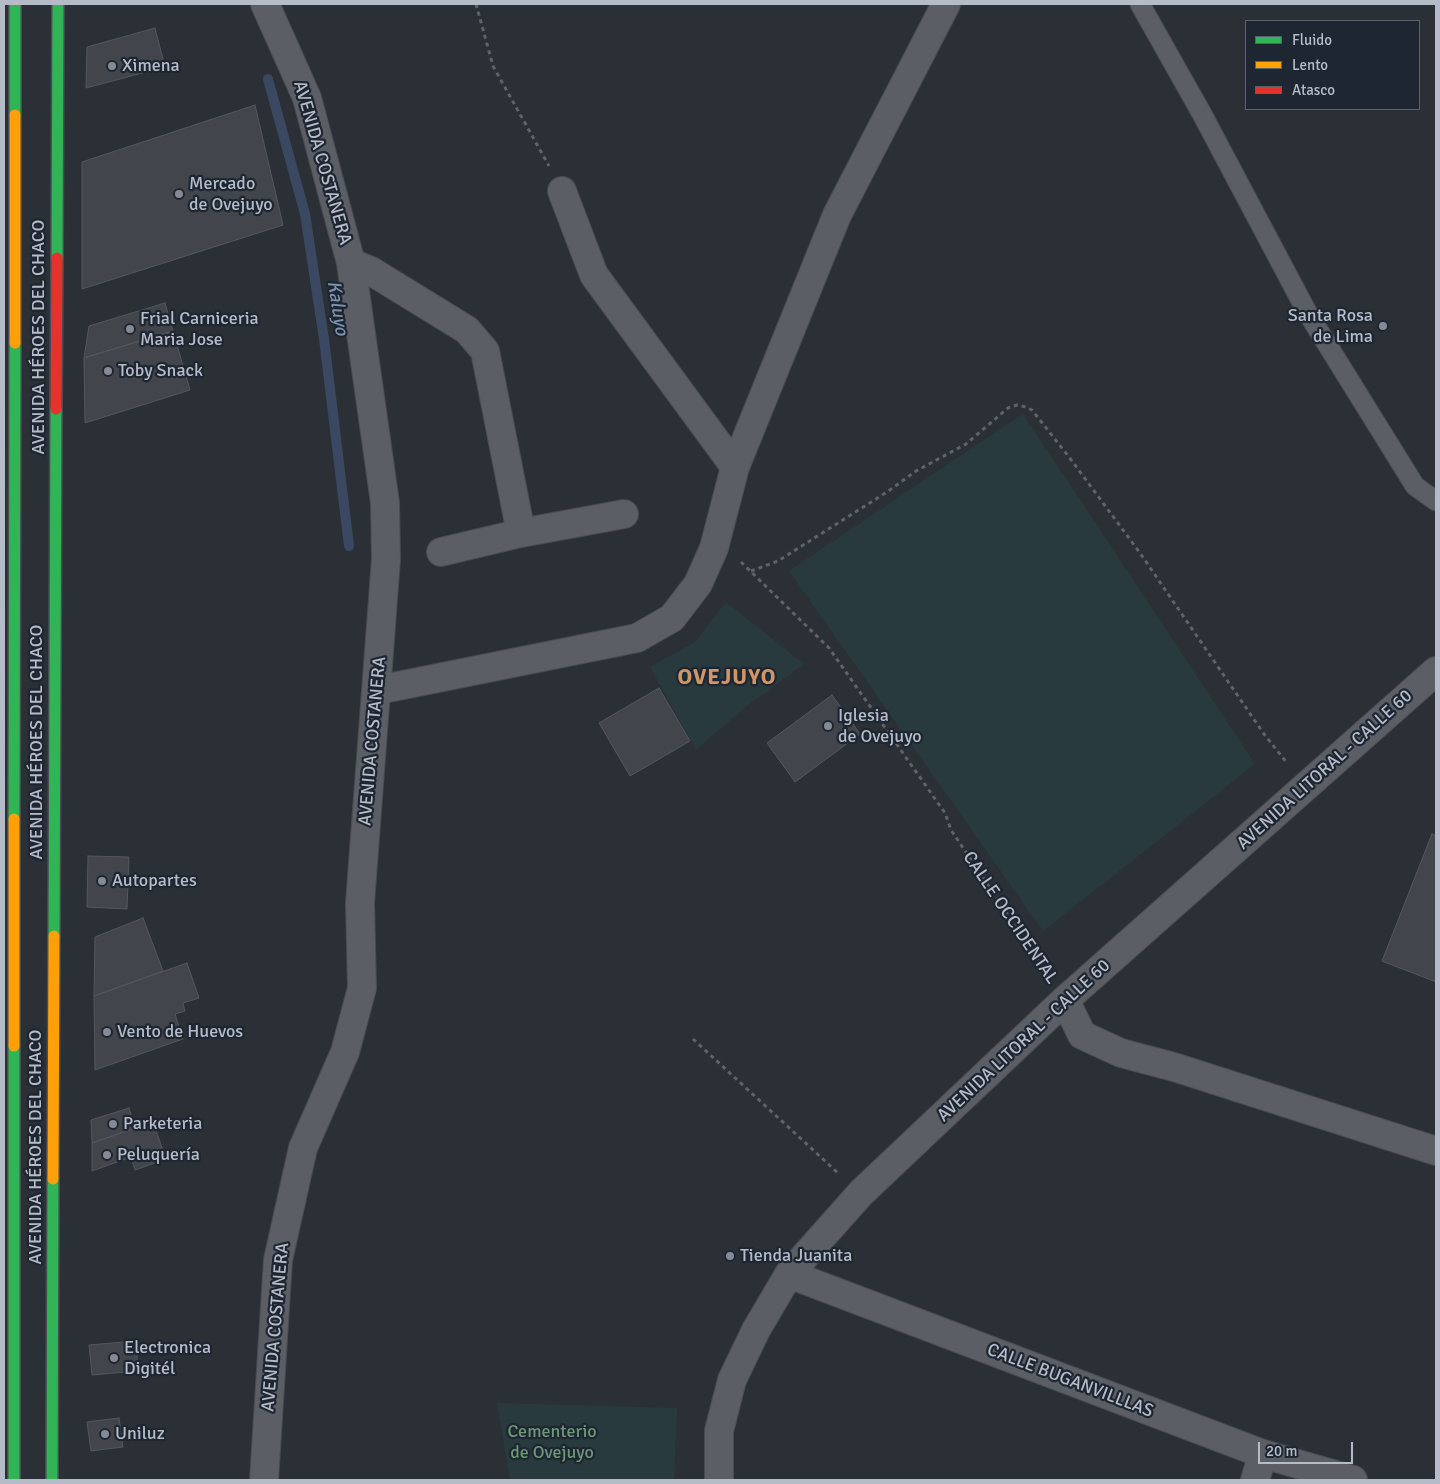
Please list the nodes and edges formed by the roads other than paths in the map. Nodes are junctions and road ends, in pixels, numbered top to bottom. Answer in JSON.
{"nodes":[{"id":1,"x":15,"y":4,"type":"edge"},
{"id":2,"x":58,"y":4,"type":"edge"},
{"id":3,"x":265,"y":4,"type":"edge"},
{"id":4,"x":946,"y":4,"type":"edge"},
{"id":5,"x":1140,"y":4,"type":"edge"},
{"id":6,"x":14,"y":40,"type":"edge"},
{"id":7,"x":562,"y":191,"type":"road end"},
{"id":8,"x":351,"y":263,"type":"junction"},
{"id":9,"x":735,"y":467,"type":"junction"},
{"id":10,"x":1436,"y":501,"type":"edge"},
{"id":11,"x":624,"y":514,"type":"dead end"},
{"id":12,"x":522,"y":533,"type":"junction"},
{"id":13,"x":441,"y":552,"type":"dead end"},
{"id":14,"x":1436,"y":671,"type":"edge"},
{"id":15,"x":378,"y":690,"type":"junction"},
{"id":16,"x":1065,"y":1000,"type":"junction"},
{"id":17,"x":1436,"y":1151,"type":"edge"},
{"id":18,"x":789,"y":1274,"type":"junction"},
{"id":19,"x":1263,"y":1454,"type":"junction"},
{"id":20,"x":14,"y":1480,"type":"edge"},
{"id":21,"x":52,"y":1480,"type":"edge"},
{"id":22,"x":264,"y":1480,"type":"edge"},
{"id":23,"x":719,"y":1480,"type":"edge"},
{"id":24,"x":1255,"y":1480,"type":"edge"},
{"id":25,"x":1353,"y":1480,"type":"edge"}],
"edges":[{"from":1,"to":6,"type":"main road","name":"AVENIDA HÉROES DEL CHACO"},
{"from":2,"to":21,"type":"main road","name":"AVENIDA HÉROES DEL CHACO"},
{"from":3,"to":8,"type":"street","name":"AVENIDA COSTANERA"},
{"from":4,"to":9,"type":"street"},
{"from":5,"to":10,"type":"lane"},
{"from":6,"to":20,"type":"main road","name":"AVENIDA HÉROES DEL CHACO"},
{"from":7,"to":9,"type":"street"},
{"from":8,"to":12,"type":"street"},
{"from":8,"to":15,"type":"street","name":"AVENIDA COSTANERA"},
{"from":9,"to":15,"type":"street"},
{"from":11,"to":12,"type":"street"},
{"from":12,"to":13,"type":"street"},
{"from":14,"to":16,"type":"street","name":"AVENIDA LITORAL - CALLE 60"},
{"from":15,"to":22,"type":"street","name":"AVENIDA COSTANERA"},
{"from":16,"to":17,"type":"street","name":"CALLE OCCIDENTAL"},
{"from":16,"to":18,"type":"street","name":"AVENIDA LITORAL - CALLE 60"},
{"from":18,"to":19,"type":"street","name":"CALLE BUGANVILLLAS"},
{"from":18,"to":23,"type":"street","name":"AVENIDA LITORAL - CALLE 60"},
{"from":19,"to":24,"type":"street"},
{"from":19,"to":25,"type":"street","name":"CALLE BUGANVILLLAS"}]}
